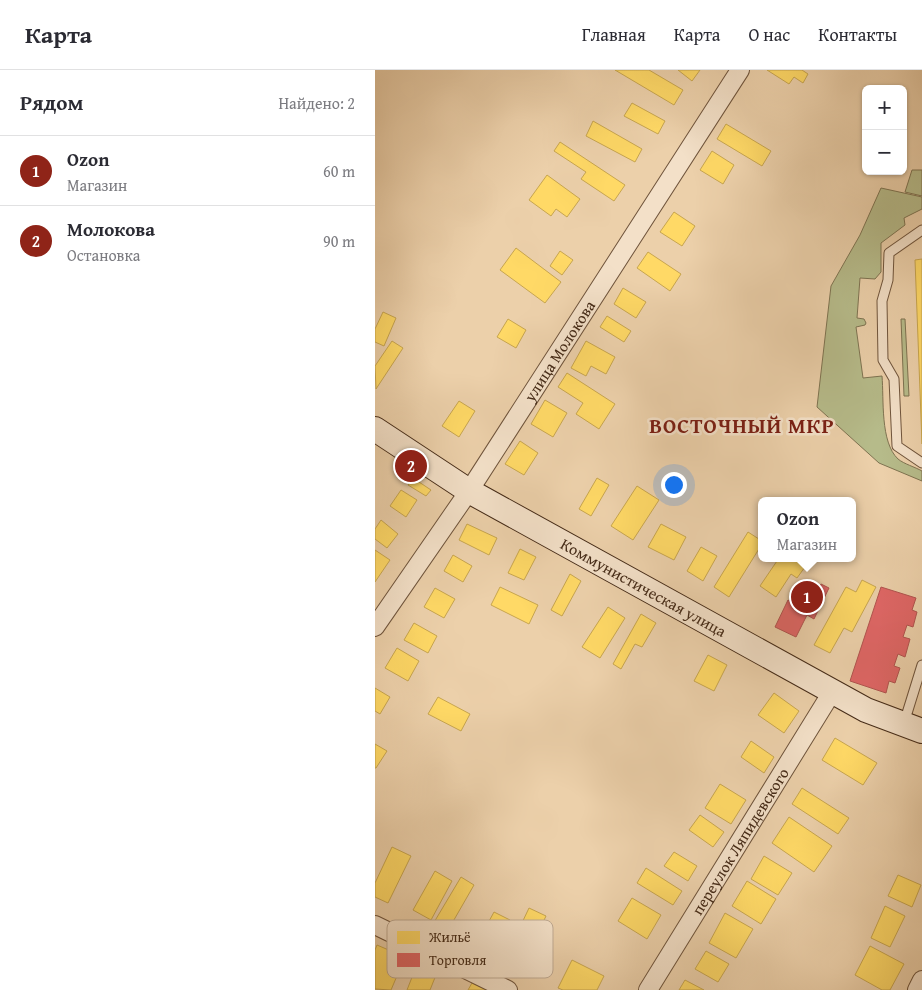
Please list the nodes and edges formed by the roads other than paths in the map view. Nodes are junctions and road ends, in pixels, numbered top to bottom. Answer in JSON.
{"nodes":[{"id":1,"x":740,"y":70,"type":"edge"},
{"id":2,"x":922,"y":230,"type":"edge"},
{"id":3,"x":375,"y":429,"type":"edge"},
{"id":4,"x":922,"y":463,"type":"edge"},
{"id":5,"x":469,"y":491,"type":"junction"},
{"id":6,"x":375,"y":627,"type":"edge"},
{"id":7,"x":922,"y":665,"type":"edge"},
{"id":8,"x":832,"y":692,"type":"junction"},
{"id":9,"x":913,"y":728,"type":"edge"},
{"id":10,"x":375,"y":925,"type":"edge"},
{"id":11,"x":387,"y":931,"type":"edge"},
{"id":12,"x":483,"y":978,"type":"edge"},
{"id":13,"x":922,"y":980,"type":"edge"},
{"id":14,"x":508,"y":990,"type":"edge"},
{"id":15,"x":648,"y":990,"type":"edge"},
{"id":16,"x":917,"y":990,"type":"edge"}],
"edges":[{"from":1,"to":5,"type":"street","name":"улица Молокова"},
{"from":2,"to":4,"type":"lane"},
{"from":3,"to":5,"type":"street","name":"Коммунистическая улица"},
{"from":5,"to":6,"type":"street","name":"улица Молокова"},
{"from":5,"to":8,"type":"street","name":"Коммунистическая улица"},
{"from":7,"to":9,"type":"lane"},
{"from":8,"to":9,"type":"street","name":"Коммунистическая улица"},
{"from":8,"to":15,"type":"street","name":"переулок Ляпидевского"},
{"from":10,"to":11,"type":"street"},
{"from":12,"to":14,"type":"street"},
{"from":13,"to":16,"type":"street"}]}
